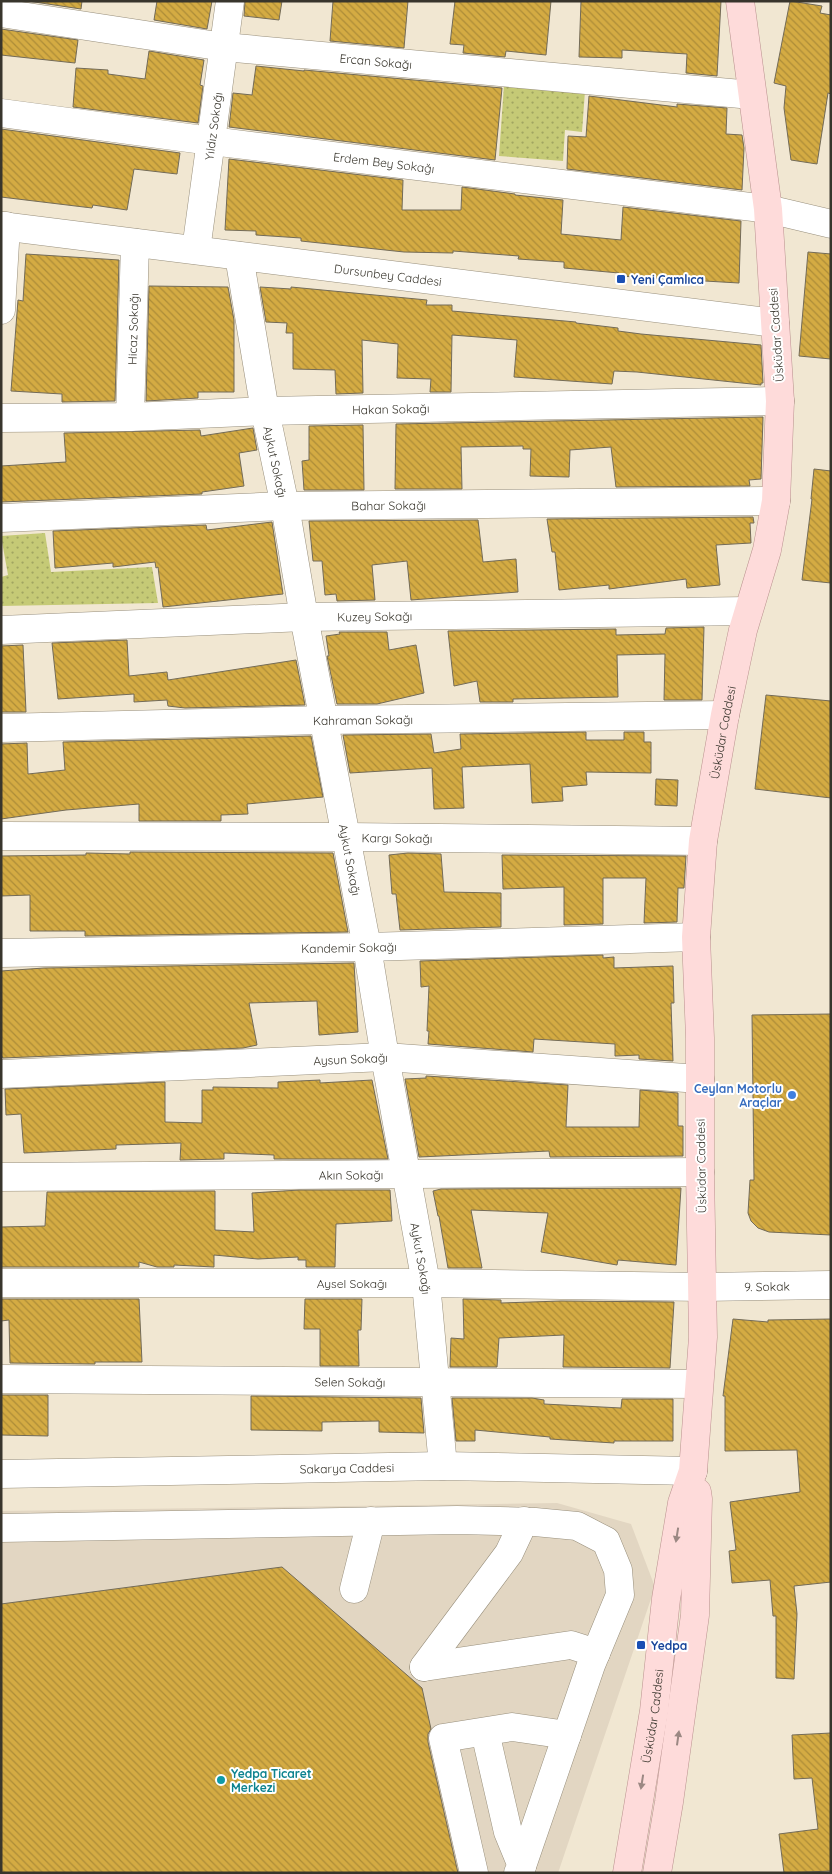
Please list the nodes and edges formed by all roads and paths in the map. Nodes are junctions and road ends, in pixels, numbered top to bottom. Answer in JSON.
{"nodes":[{"id":1,"x":230,"y":1,"type":"edge"},
{"id":2,"x":740,"y":1,"type":"edge"},
{"id":3,"x":1,"y":13,"type":"edge"},
{"id":4,"x":224,"y":47,"type":"junction"},
{"id":5,"x":752,"y":95,"type":"junction"},
{"id":6,"x":1,"y":113,"type":"edge"},
{"id":7,"x":211,"y":140,"type":"junction"},
{"id":8,"x":768,"y":209,"type":"junction"},
{"id":9,"x":831,"y":224,"type":"edge"},
{"id":10,"x":4,"y":226,"type":"edge"},
{"id":11,"x":135,"y":242,"type":"junction"},
{"id":12,"x":196,"y":250,"type":"junction"},
{"id":13,"x":239,"y":256,"type":"junction"},
{"id":14,"x":1,"y":310,"type":"edge"},
{"id":15,"x":775,"y":323,"type":"junction"},
{"id":16,"x":780,"y":402,"type":"junction"},
{"id":17,"x":265,"y":411,"type":"junction"},
{"id":18,"x":130,"y":417,"type":"junction"},
{"id":19,"x":1,"y":418,"type":"edge"},
{"id":20,"x":776,"y":501,"type":"junction"},
{"id":21,"x":286,"y":506,"type":"junction"},
{"id":22,"x":1,"y":518,"type":"edge"},
{"id":23,"x":748,"y":611,"type":"junction"},
{"id":24,"x":304,"y":617,"type":"junction"},
{"id":25,"x":1,"y":630,"type":"edge"},
{"id":26,"x":725,"y":715,"type":"junction"},
{"id":27,"x":322,"y":720,"type":"junction"},
{"id":28,"x":1,"y":728,"type":"edge"},
{"id":29,"x":1,"y":836,"type":"edge"},
{"id":30,"x":346,"y":837,"type":"junction"},
{"id":31,"x":703,"y":841,"type":"junction"},
{"id":32,"x":696,"y":937,"type":"junction"},
{"id":33,"x":367,"y":946,"type":"junction"},
{"id":34,"x":1,"y":953,"type":"edge"},
{"id":35,"x":385,"y":1057,"type":"junction"},
{"id":36,"x":1,"y":1074,"type":"edge"},
{"id":37,"x":700,"y":1079,"type":"junction"},
{"id":38,"x":700,"y":1172,"type":"junction"},
{"id":39,"x":406,"y":1173,"type":"junction"},
{"id":40,"x":1,"y":1177,"type":"edge"},
{"id":41,"x":1,"y":1283,"type":"edge"},
{"id":42,"x":426,"y":1283,"type":"junction"},
{"id":43,"x":831,"y":1285,"type":"edge"},
{"id":44,"x":703,"y":1287,"type":"junction"},
{"id":45,"x":1,"y":1379,"type":"edge"},
{"id":46,"x":434,"y":1382,"type":"junction"},
{"id":47,"x":698,"y":1384,"type":"junction"},
{"id":48,"x":443,"y":1466,"type":"junction"},
{"id":49,"x":692,"y":1471,"type":"junction"},
{"id":50,"x":1,"y":1474,"type":"edge"},
{"id":51,"x":371,"y":1521,"type":"junction"},
{"id":52,"x":524,"y":1522,"type":"junction"},
{"id":53,"x":1,"y":1528,"type":"edge"},
{"id":54,"x":354,"y":1589,"type":"dead end"},
{"id":55,"x":596,"y":1653,"type":"junction"},
{"id":56,"x":485,"y":1732,"type":"junction"},
{"id":57,"x":567,"y":1735,"type":"junction"},
{"id":58,"x":520,"y":1870,"type":"edge"},
{"id":59,"x":474,"y":1873,"type":"edge"},
{"id":60,"x":627,"y":1873,"type":"edge"},
{"id":61,"x":657,"y":1873,"type":"edge"}],
"edges":[{"from":1,"to":4,"type":"street","name":"Yıldız Sokağı"},
{"from":2,"to":5,"type":"main road","name":"Üsküdar Caddesi"},
{"from":3,"to":4,"type":"street","name":"Ercan Sokağı"},
{"from":4,"to":5,"type":"street","name":"Ercan Sokağı"},
{"from":4,"to":7,"type":"street","name":"Yıldız Sokağı"},
{"from":5,"to":8,"type":"main road","name":"Üsküdar Caddesi"},
{"from":6,"to":7,"type":"street","name":"Erdem Bey Sokağı"},
{"from":7,"to":8,"type":"street","name":"Erdem Bey Sokağı"},
{"from":7,"to":12,"type":"street","name":"Yıldız Sokağı"},
{"from":8,"to":9,"type":"street","name":"Erdem Bey Sokağı"},
{"from":8,"to":15,"type":"main road","name":"Üsküdar Caddesi"},
{"from":10,"to":11,"type":"street","name":"Dursunbey Caddesi"},
{"from":10,"to":14,"type":"street"},
{"from":11,"to":12,"type":"street","name":"Dursunbey Caddesi"},
{"from":11,"to":18,"type":"street","name":"Hicaz Sokağı"},
{"from":12,"to":13,"type":"street","name":"Dursunbey Caddesi"},
{"from":13,"to":15,"type":"street","name":"Dursunbey Caddesi"},
{"from":13,"to":17,"type":"street","name":"Aykut Sokağı"},
{"from":15,"to":16,"type":"main road","name":"Üsküdar Caddesi"},
{"from":16,"to":17,"type":"street","name":"Hakan Sokağı"},
{"from":16,"to":20,"type":"main road","name":"Üsküdar Caddesi"},
{"from":17,"to":18,"type":"street","name":"Hakan Sokağı"},
{"from":17,"to":21,"type":"street","name":"Aykut Sokağı"},
{"from":18,"to":19,"type":"street","name":"Hakan Sokağı"},
{"from":20,"to":21,"type":"street","name":"Bahar Sokağı"},
{"from":20,"to":23,"type":"main road","name":"Üsküdar Caddesi"},
{"from":21,"to":22,"type":"street","name":"Bahar Sokağı"},
{"from":21,"to":24,"type":"street","name":"Aykut Sokağı"},
{"from":23,"to":24,"type":"street","name":"Kuzey Sokağı"},
{"from":23,"to":26,"type":"main road","name":"Üsküdar Caddesi"},
{"from":24,"to":25,"type":"street","name":"Kuzey Sokağı"},
{"from":24,"to":27,"type":"street","name":"Aykut Sokağı"},
{"from":26,"to":27,"type":"street","name":"Kahraman Sokağı"},
{"from":26,"to":31,"type":"main road","name":"Üsküdar Caddesi"},
{"from":27,"to":28,"type":"street","name":"Kahraman Sokağı"},
{"from":27,"to":30,"type":"street","name":"Aykut Sokağı"},
{"from":29,"to":30,"type":"street","name":"Kargı Sokağı"},
{"from":30,"to":31,"type":"street","name":"Kargı Sokağı"},
{"from":30,"to":33,"type":"street","name":"Aykut Sokağı"},
{"from":31,"to":32,"type":"main road","name":"Üsküdar Caddesi"},
{"from":32,"to":33,"type":"street","name":"Kandemir Sokağı"},
{"from":32,"to":37,"type":"main road","name":"Üsküdar Caddesi"},
{"from":33,"to":34,"type":"street","name":"Kandemir Sokağı"},
{"from":33,"to":35,"type":"street","name":"Aykut Sokağı"},
{"from":35,"to":36,"type":"street","name":"Aysun Sokağı"},
{"from":35,"to":37,"type":"street","name":"Aysun Sokağı"},
{"from":35,"to":39,"type":"street","name":"Aykut Sokağı"},
{"from":37,"to":38,"type":"main road","name":"Üsküdar Caddesi"},
{"from":38,"to":39,"type":"street","name":"Akın Sokağı"},
{"from":38,"to":44,"type":"main road","name":"Üsküdar Caddesi"},
{"from":39,"to":40,"type":"street","name":"Akın Sokağı"},
{"from":39,"to":42,"type":"street","name":"Aykut Sokağı"},
{"from":41,"to":42,"type":"street","name":"Aysel Sokağı"},
{"from":42,"to":44,"type":"street","name":"Aysel Sokağı"},
{"from":42,"to":46,"type":"street","name":"Aykut Sokağı"},
{"from":43,"to":44,"type":"street","name":"9. Sokak"},
{"from":44,"to":47,"type":"main road","name":"Üsküdar Caddesi"},
{"from":45,"to":46,"type":"street","name":"Selen Sokağı"},
{"from":46,"to":47,"type":"street","name":"Selen Sokağı"},
{"from":46,"to":48,"type":"street","name":"Aykut Sokağı"},
{"from":47,"to":49,"type":"main road","name":"Üsküdar Caddesi"},
{"from":48,"to":49,"type":"street","name":"Sakarya Caddesi"},
{"from":48,"to":50,"type":"street","name":"Sakarya Caddesi"},
{"from":49,"to":60,"type":"main road","name":"Üsküdar Caddesi","one_way":true},
{"from":61,"to":49,"type":"main road","name":"Üsküdar Caddesi","one_way":true},
{"from":51,"to":52,"type":"street"},
{"from":51,"to":53,"type":"street"},
{"from":51,"to":54,"type":"street"},
{"from":52,"to":55,"type":"street"},
{"from":52,"to":55,"type":"street"},
{"from":55,"to":57,"type":"street"},
{"from":56,"to":57,"type":"street"},
{"from":56,"to":58,"type":"street"},
{"from":56,"to":59,"type":"street"},
{"from":57,"to":58,"type":"street"}]}
